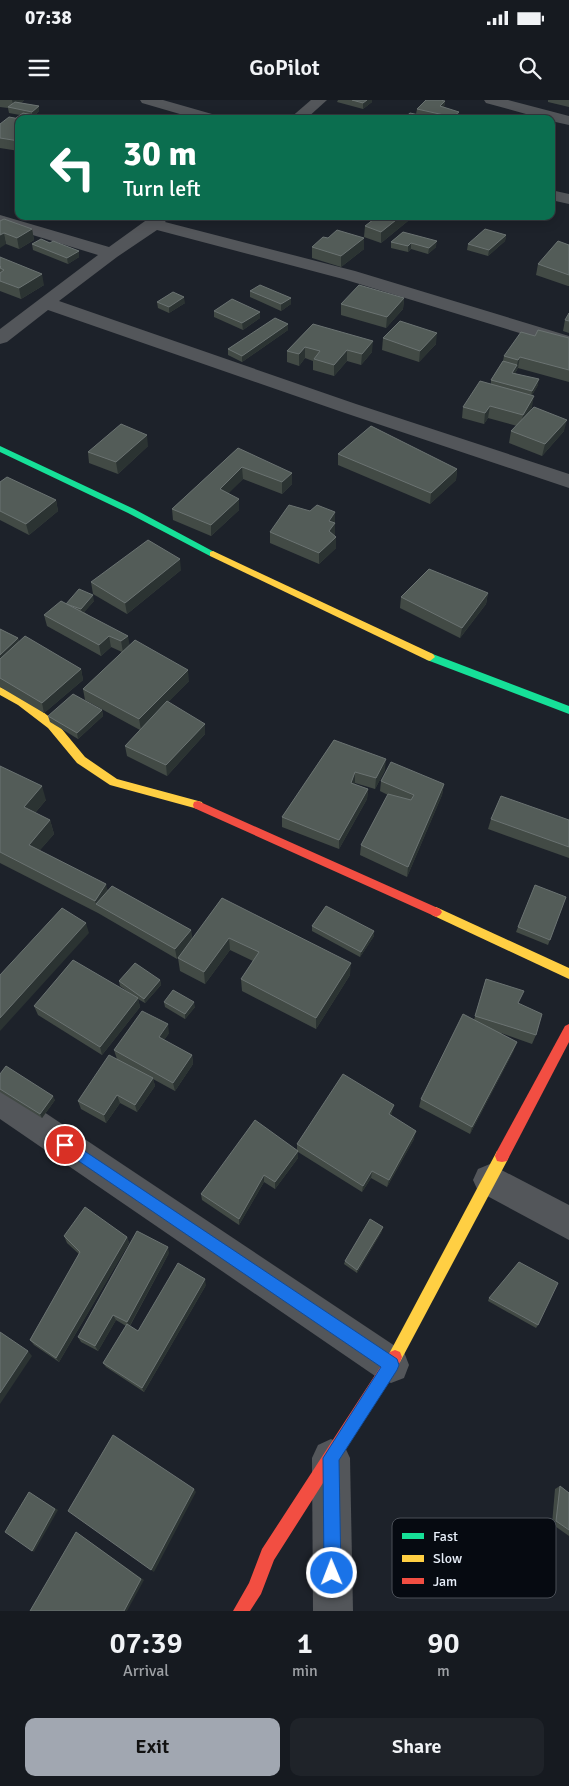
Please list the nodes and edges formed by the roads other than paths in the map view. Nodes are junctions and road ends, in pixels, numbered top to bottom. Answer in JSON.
{"nodes":[{"id":1,"x":147,"y":100,"type":"edge"},
{"id":2,"x":320,"y":100,"type":"edge"},
{"id":3,"x":491,"y":100,"type":"edge"},
{"id":4,"x":200,"y":115,"type":"edge"},
{"id":5,"x":301,"y":115,"type":"edge"},
{"id":6,"x":547,"y":115,"type":"edge"},
{"id":7,"x":555,"y":117,"type":"edge"},
{"id":8,"x":569,"y":121,"type":"edge"},
{"id":9,"x":555,"y":196,"type":"edge"},
{"id":10,"x":569,"y":199,"type":"edge"},
{"id":11,"x":0,"y":220,"type":"edge"},
{"id":12,"x":158,"y":220,"type":"edge"},
{"id":13,"x":111,"y":253,"type":"junction"},
{"id":14,"x":46,"y":304,"type":"junction"},
{"id":15,"x":0,"y":338,"type":"edge"},
{"id":16,"x":569,"y":342,"type":"edge"},
{"id":17,"x":0,"y":449,"type":"edge"},
{"id":18,"x":569,"y":481,"type":"edge"},
{"id":19,"x":0,"y":691,"type":"edge"},
{"id":20,"x":569,"y":710,"type":"edge"},
{"id":21,"x":569,"y":974,"type":"edge"},
{"id":22,"x":569,"y":1030,"type":"edge"},
{"id":23,"x":0,"y":1101,"type":"edge"},
{"id":24,"x":490,"y":1180,"type":"junction"},
{"id":25,"x":569,"y":1223,"type":"edge"},
{"id":26,"x":391,"y":1365,"type":"junction"},
{"id":27,"x":331,"y":1458,"type":"junction"},
{"id":28,"x":241,"y":1611,"type":"edge"},
{"id":29,"x":333,"y":1611,"type":"edge"}],
"edges":[{"from":1,"to":4,"type":"street"},
{"from":2,"to":5,"type":"street"},
{"from":3,"to":6,"type":"street"},
{"from":7,"to":8,"type":"street"},
{"from":9,"to":10,"type":"street"},
{"from":11,"to":13,"type":"street"},
{"from":12,"to":13,"type":"street"},
{"from":12,"to":16,"type":"street"},
{"from":13,"to":14,"type":"street"},
{"from":14,"to":15,"type":"street"},
{"from":14,"to":18,"type":"street"},
{"from":17,"to":20,"type":"street"},
{"from":19,"to":21,"type":"street"},
{"from":22,"to":24,"type":"street"},
{"from":23,"to":26,"type":"street"},
{"from":24,"to":25,"type":"street"},
{"from":24,"to":26,"type":"street"},
{"from":26,"to":27,"type":"street"},
{"from":27,"to":28,"type":"street"},
{"from":27,"to":29,"type":"street"}]}
